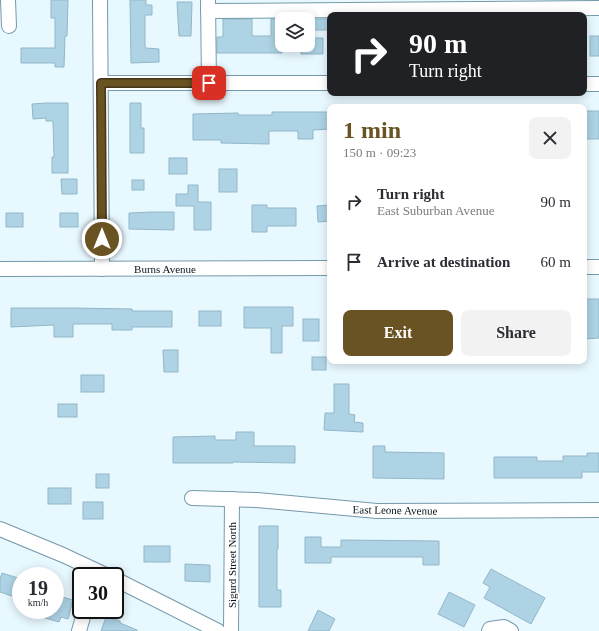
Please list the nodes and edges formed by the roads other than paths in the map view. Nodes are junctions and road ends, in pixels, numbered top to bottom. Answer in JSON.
{"nodes":[{"id":1,"x":8,"y":0,"type":"edge"},
{"id":2,"x":100,"y":0,"type":"edge"},
{"id":3,"x":208,"y":6,"type":"edge"},
{"id":4,"x":599,"y":8,"type":"edge"},
{"id":5,"x":9,"y":26,"type":"dead end"},
{"id":6,"x":101,"y":83,"type":"junction"},
{"id":7,"x":209,"y":83,"type":"junction"},
{"id":8,"x":327,"y":83,"type":"edge"},
{"id":9,"x":587,"y":84,"type":"edge"},
{"id":10,"x":599,"y":84,"type":"edge"},
{"id":11,"x":587,"y":267,"type":"edge"},
{"id":12,"x":599,"y":267,"type":"edge"},
{"id":13,"x":327,"y":268,"type":"edge"},
{"id":14,"x":0,"y":269,"type":"edge"},
{"id":15,"x":102,"y":269,"type":"junction"},
{"id":16,"x":192,"y":498,"type":"dead end"},
{"id":17,"x":232,"y":499,"type":"junction"},
{"id":18,"x":599,"y":510,"type":"edge"},
{"id":19,"x":0,"y":529,"type":"edge"},
{"id":20,"x":87,"y":567,"type":"edge"},
{"id":21,"x":124,"y":584,"type":"edge"},
{"id":22,"x":82,"y":619,"type":"edge"},
{"id":23,"x":79,"y":631,"type":"edge"},
{"id":24,"x":218,"y":631,"type":"edge"},
{"id":25,"x":231,"y":631,"type":"edge"},
{"id":26,"x":489,"y":631,"type":"edge"},
{"id":27,"x":511,"y":631,"type":"edge"}],
"edges":[{"from":1,"to":5,"type":"street"},
{"from":2,"to":6,"type":"street"},
{"from":3,"to":4,"type":"street"},
{"from":3,"to":7,"type":"street"},
{"from":6,"to":7,"type":"street"},
{"from":6,"to":15,"type":"street"},
{"from":7,"to":8,"type":"street"},
{"from":9,"to":10,"type":"street"},
{"from":11,"to":12,"type":"street"},
{"from":13,"to":15,"type":"street","name":"Burns Avenue"},
{"from":14,"to":15,"type":"street","name":"Burns Avenue"},
{"from":16,"to":17,"type":"street","name":"East Leone Avenue"},
{"from":17,"to":18,"type":"street","name":"East Leone Avenue"},
{"from":17,"to":25,"type":"street","name":"Sigurd Street North"},
{"from":19,"to":20,"type":"street"},
{"from":21,"to":24,"type":"street"},
{"from":22,"to":23,"type":"street"},
{"from":26,"to":27,"type":"street"}]}
